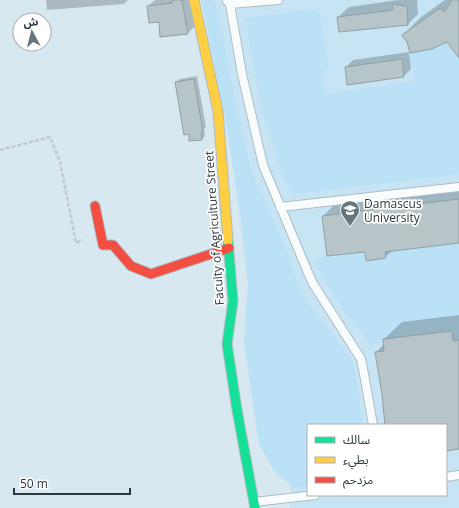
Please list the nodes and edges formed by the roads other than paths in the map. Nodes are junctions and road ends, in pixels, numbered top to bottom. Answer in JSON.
{"nodes":[{"id":1,"x":194,"y":0,"type":"edge"},
{"id":2,"x":278,"y":0,"type":"edge"},
{"id":3,"x":228,"y":2,"type":"edge"},
{"id":4,"x":459,"y":187,"type":"edge"},
{"id":5,"x":95,"y":206,"type":"dead end"},
{"id":6,"x":280,"y":207,"type":"junction"},
{"id":7,"x":229,"y":248,"type":"junction"},
{"id":8,"x":373,"y":424,"type":"edge"},
{"id":9,"x":459,"y":475,"type":"edge"},
{"id":10,"x":447,"y":477,"type":"edge"},
{"id":11,"x":309,"y":496,"type":"edge"},
{"id":12,"x":254,"y":505,"type":"edge"}],
"edges":[{"from":1,"to":7,"type":"street","name":"Faculty of Agriculture Street"},
{"from":2,"to":3,"type":"lane"},
{"from":3,"to":6,"type":"lane"},
{"from":4,"to":6,"type":"lane"},
{"from":5,"to":7,"type":"street"},
{"from":6,"to":8,"type":"lane"},
{"from":7,"to":12,"type":"street","name":"Faculty of Agriculture Street"},
{"from":9,"to":10,"type":"lane"},
{"from":11,"to":12,"type":"lane"}]}
